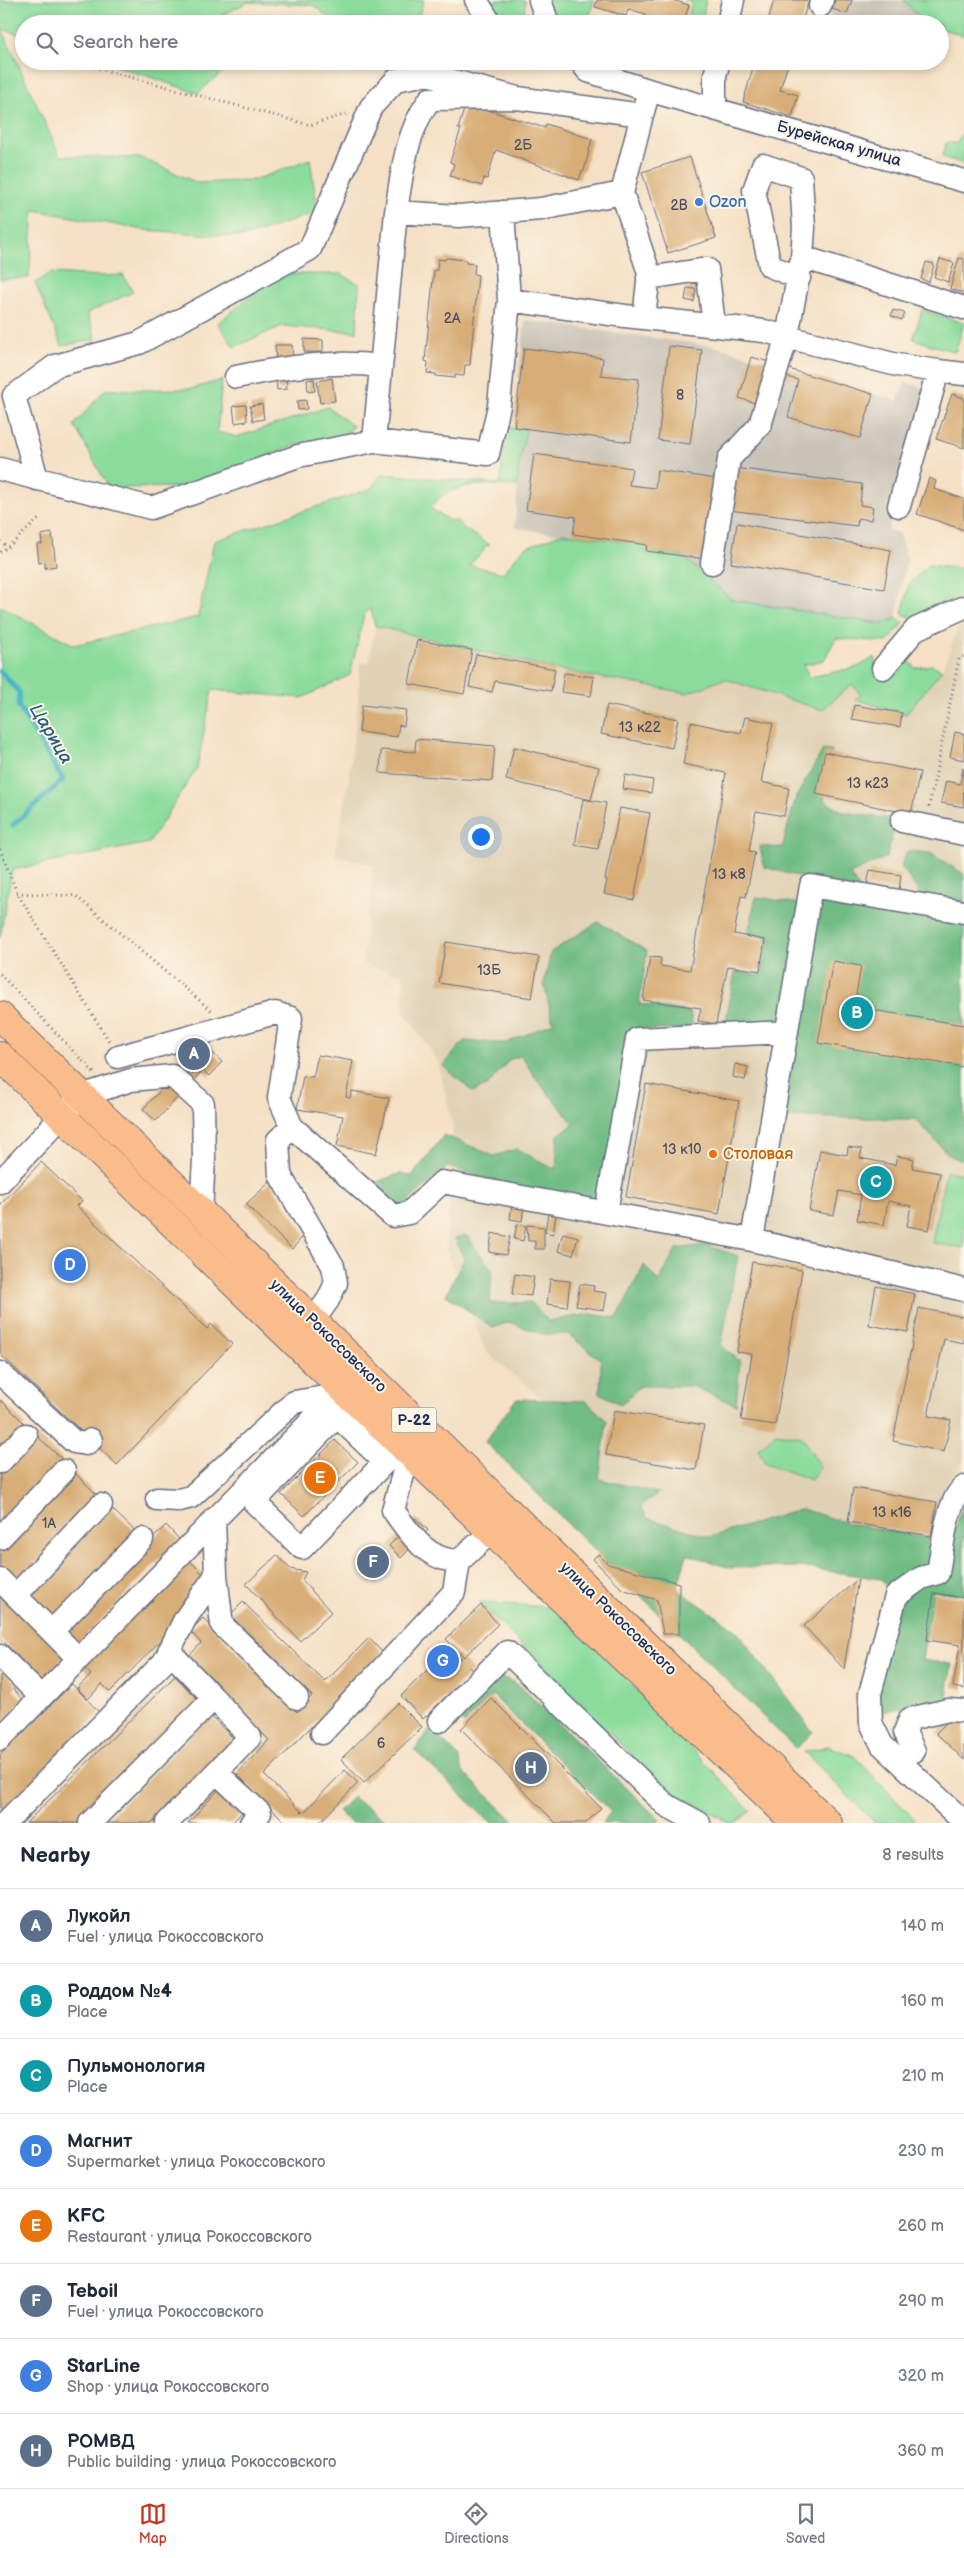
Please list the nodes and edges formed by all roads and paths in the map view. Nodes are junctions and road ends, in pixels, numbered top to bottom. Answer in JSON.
{"nodes":[{"id":1,"x":476,"y":0,"type":"edge"},
{"id":2,"x":540,"y":0,"type":"edge"},
{"id":3,"x":733,"y":0,"type":"edge"},
{"id":4,"x":485,"y":15,"type":"edge"},
{"id":5,"x":545,"y":15,"type":"edge"},
{"id":6,"x":730,"y":15,"type":"edge"},
{"id":7,"x":104,"y":70,"type":"edge"},
{"id":8,"x":595,"y":70,"type":"edge"},
{"id":9,"x":716,"y":70,"type":"edge"},
{"id":10,"x":648,"y":90,"type":"junction"},
{"id":11,"x":517,"y":98,"type":"junction"},
{"id":12,"x":371,"y":107,"type":"junction"},
{"id":13,"x":715,"y":108,"type":"junction"},
{"id":14,"x":642,"y":116,"type":"junction"},
{"id":15,"x":964,"y":181,"type":"edge"},
{"id":16,"x":622,"y":193,"type":"junction"},
{"id":17,"x":396,"y":212,"type":"junction"},
{"id":18,"x":503,"y":212,"type":"junction"},
{"id":19,"x":648,"y":278,"type":"junction"},
{"id":20,"x":509,"y":300,"type":"junction"},
{"id":21,"x":964,"y":308,"type":"edge"},
{"id":22,"x":644,"y":318,"type":"junction"},
{"id":23,"x":714,"y":324,"type":"junction"},
{"id":24,"x":787,"y":336,"type":"junction"},
{"id":25,"x":382,"y":366,"type":"junction"},
{"id":26,"x":938,"y":371,"type":"junction"},
{"id":27,"x":964,"y":374,"type":"edge"},
{"id":28,"x":236,"y":377,"type":"dead end"},
{"id":29,"x":374,"y":441,"type":"junction"},
{"id":30,"x":0,"y":469,"type":"edge"},
{"id":31,"x":37,"y":479,"type":"junction"},
{"id":32,"x":899,"y":506,"type":"dead end"},
{"id":33,"x":41,"y":517,"type":"dead end"},
{"id":34,"x":0,"y":542,"type":"edge"},
{"id":35,"x":8,"y":547,"type":"junction"},
{"id":36,"x":0,"y":552,"type":"edge"},
{"id":37,"x":712,"y":563,"type":"dead end"},
{"id":38,"x":964,"y":607,"type":"edge"},
{"id":39,"x":964,"y":656,"type":"edge"},
{"id":40,"x":883,"y":668,"type":"dead end"},
{"id":41,"x":902,"y":821,"type":"dead end"},
{"id":42,"x":925,"y":825,"type":"junction"},
{"id":43,"x":964,"y":834,"type":"edge"},
{"id":44,"x":0,"y":848,"type":"edge"},
{"id":45,"x":17,"y":893,"type":"junction"},
{"id":46,"x":964,"y":912,"type":"edge"},
{"id":47,"x":0,"y":974,"type":"edge"},
{"id":48,"x":0,"y":1016,"type":"edge"},
{"id":49,"x":229,"y":1026,"type":"junction"},
{"id":50,"x":787,"y":1032,"type":"junction"},
{"id":51,"x":0,"y":1056,"type":"edge"},
{"id":52,"x":118,"y":1057,"type":"joint"},
{"id":53,"x":108,"y":1088,"type":"junction"},
{"id":54,"x":81,"y":1096,"type":"junction"},
{"id":55,"x":62,"y":1116,"type":"junction"},
{"id":56,"x":292,"y":1127,"type":"junction"},
{"id":57,"x":3,"y":1173,"type":"edge"},
{"id":58,"x":201,"y":1212,"type":"junction"},
{"id":59,"x":606,"y":1212,"type":"junction"},
{"id":60,"x":752,"y":1240,"type":"junction"},
{"id":61,"x":964,"y":1290,"type":"edge"},
{"id":62,"x":312,"y":1321,"type":"junction"},
{"id":63,"x":0,"y":1373,"type":"edge"},
{"id":64,"x":339,"y":1400,"type":"junction"},
{"id":65,"x":26,"y":1435,"type":"dead end"},
{"id":66,"x":92,"y":1440,"type":"dead end"},
{"id":67,"x":409,"y":1453,"type":"junction"},
{"id":68,"x":0,"y":1462,"type":"edge"},
{"id":69,"x":64,"y":1470,"type":"dead end"},
{"id":70,"x":964,"y":1487,"type":"edge"},
{"id":71,"x":157,"y":1499,"type":"dead end"},
{"id":72,"x":101,"y":1505,"type":"dead end"},
{"id":73,"x":214,"y":1520,"type":"junction"},
{"id":74,"x":492,"y":1531,"type":"junction"},
{"id":75,"x":0,"y":1538,"type":"edge"},
{"id":76,"x":142,"y":1538,"type":"dead end"},
{"id":77,"x":459,"y":1561,"type":"junction"},
{"id":78,"x":216,"y":1575,"type":"junction"},
{"id":79,"x":0,"y":1580,"type":"edge"},
{"id":80,"x":16,"y":1595,"type":"junction"},
{"id":81,"x":52,"y":1631,"type":"junction"},
{"id":82,"x":169,"y":1651,"type":"junction"},
{"id":83,"x":0,"y":1656,"type":"edge"},
{"id":84,"x":78,"y":1658,"type":"junction"},
{"id":85,"x":41,"y":1696,"type":"junction"},
{"id":86,"x":214,"y":1698,"type":"junction"},
{"id":87,"x":297,"y":1698,"type":"dead end"},
{"id":88,"x":964,"y":1711,"type":"edge"},
{"id":89,"x":439,"y":1721,"type":"dead end"},
{"id":90,"x":322,"y":1733,"type":"dead end"},
{"id":91,"x":0,"y":1739,"type":"edge"},
{"id":92,"x":914,"y":1751,"type":"dead end"},
{"id":93,"x":216,"y":1772,"type":"junction"},
{"id":94,"x":673,"y":1818,"type":"edge"},
{"id":95,"x":964,"y":1822,"type":"edge"},
{"id":96,"x":5,"y":1823,"type":"edge"},
{"id":97,"x":90,"y":1823,"type":"edge"},
{"id":98,"x":167,"y":1823,"type":"edge"},
{"id":99,"x":251,"y":1823,"type":"edge"},
{"id":100,"x":699,"y":1823,"type":"edge"},
{"id":101,"x":796,"y":1823,"type":"edge"},
{"id":102,"x":828,"y":1823,"type":"edge"}],
"edges":[{"from":1,"to":4,"type":"street"},
{"from":2,"to":5,"type":"street"},
{"from":3,"to":6,"type":"street"},
{"from":7,"to":12,"type":"path"},
{"from":8,"to":10,"type":"street","name":"Бурейская улица"},
{"from":9,"to":13,"type":"street"},
{"from":10,"to":13,"type":"street","name":"Бурейская улица"},
{"from":10,"to":14,"type":"street"},
{"from":11,"to":12,"type":"street"},
{"from":11,"to":14,"type":"street"},
{"from":11,"to":17,"type":"street"},
{"from":12,"to":31,"type":"street"},
{"from":13,"to":15,"type":"street","name":"Бурейская улица"},
{"from":14,"to":16,"type":"street"},
{"from":16,"to":18,"type":"street"},
{"from":16,"to":19,"type":"street"},
{"from":17,"to":18,"type":"street"},
{"from":17,"to":25,"type":"street"},
{"from":18,"to":20,"type":"street"},
{"from":19,"to":22,"type":"street"},
{"from":19,"to":23,"type":"street"},
{"from":20,"to":22,"type":"street"},
{"from":20,"to":29,"type":"street"},
{"from":21,"to":24,"type":"street"},
{"from":22,"to":23,"type":"street"},
{"from":23,"to":24,"type":"street"},
{"from":24,"to":26,"type":"street"},
{"from":24,"to":37,"type":"street"},
{"from":25,"to":28,"type":"street"},
{"from":25,"to":29,"type":"street"},
{"from":26,"to":27,"type":"street"},
{"from":26,"to":32,"type":"street"},
{"from":29,"to":31,"type":"street"},
{"from":30,"to":31,"type":"street"},
{"from":33,"to":35,"type":"path"},
{"from":34,"to":35,"type":"path"},
{"from":35,"to":36,"type":"path"},
{"from":38,"to":40,"type":"street"},
{"from":39,"to":42,"type":"path"},
{"from":41,"to":42,"type":"street"},
{"from":42,"to":43,"type":"street"},
{"from":44,"to":45,"type":"path"},
{"from":45,"to":49,"type":"path"},
{"from":45,"to":52,"type":"path"},
{"from":46,"to":50,"type":"street"},
{"from":47,"to":53,"type":"path"},
{"from":48,"to":54,"type":"highway","name":"улица Рокоссовского","number":"Р-22"},
{"from":49,"to":52,"type":"street"},
{"from":49,"to":56,"type":"street"},
{"from":50,"to":59,"type":"street"},
{"from":50,"to":60,"type":"street"},
{"from":51,"to":55,"type":"highway","name":"улица Рокоссовского","number":"Р-22"},
{"from":53,"to":54,"type":"street"},
{"from":53,"to":58,"type":"street"},
{"from":54,"to":55,"type":"street"},
{"from":54,"to":58,"type":"highway","name":"улица Рокоссовского","number":"Р-22"},
{"from":55,"to":57,"type":"street"},
{"from":55,"to":64,"type":"highway","name":"улица Рокоссовского","number":"Р-22"},
{"from":56,"to":59,"type":"street"},
{"from":56,"to":62,"type":"street"},
{"from":58,"to":62,"type":"highway","name":"улица Рокоссовского","number":"Р-22"},
{"from":59,"to":60,"type":"street"},
{"from":60,"to":61,"type":"street"},
{"from":62,"to":102,"type":"highway","name":"улица Рокоссовского","number":"Р-22"},
{"from":63,"to":66,"type":"street"},
{"from":64,"to":64,"type":"street"},
{"from":64,"to":67,"type":"highway","name":"улица Рокоссовского","number":"Р-22"},
{"from":64,"to":71,"type":"street"},
{"from":64,"to":73,"type":"street"},
{"from":65,"to":68,"type":"street"},
{"from":67,"to":74,"type":"highway","name":"улица Рокоссовского","number":"Р-22"},
{"from":67,"to":77,"type":"street"},
{"from":69,"to":75,"type":"street"},
{"from":70,"to":95,"type":"street"},
{"from":72,"to":80,"type":"street"},
{"from":73,"to":78,"type":"street"},
{"from":73,"to":84,"type":"street"},
{"from":74,"to":77,"type":"street"},
{"from":74,"to":101,"type":"highway","name":"улица Рокоссовского","number":"Р-22"},
{"from":76,"to":81,"type":"street"},
{"from":77,"to":90,"type":"street"},
{"from":78,"to":82,"type":"street"},
{"from":78,"to":87,"type":"street"},
{"from":79,"to":80,"type":"street"},
{"from":80,"to":81,"type":"street"},
{"from":81,"to":84,"type":"street"},
{"from":82,"to":86,"type":"street"},
{"from":82,"to":96,"type":"street"},
{"from":83,"to":85,"type":"street"},
{"from":84,"to":85,"type":"street"},
{"from":85,"to":91,"type":"street"},
{"from":86,"to":93,"type":"street"},
{"from":86,"to":97,"type":"street"},
{"from":88,"to":92,"type":"street"},
{"from":89,"to":94,"type":"street"},
{"from":93,"to":98,"type":"street"},
{"from":93,"to":99,"type":"street"},
{"from":94,"to":100,"type":"street"}]}
